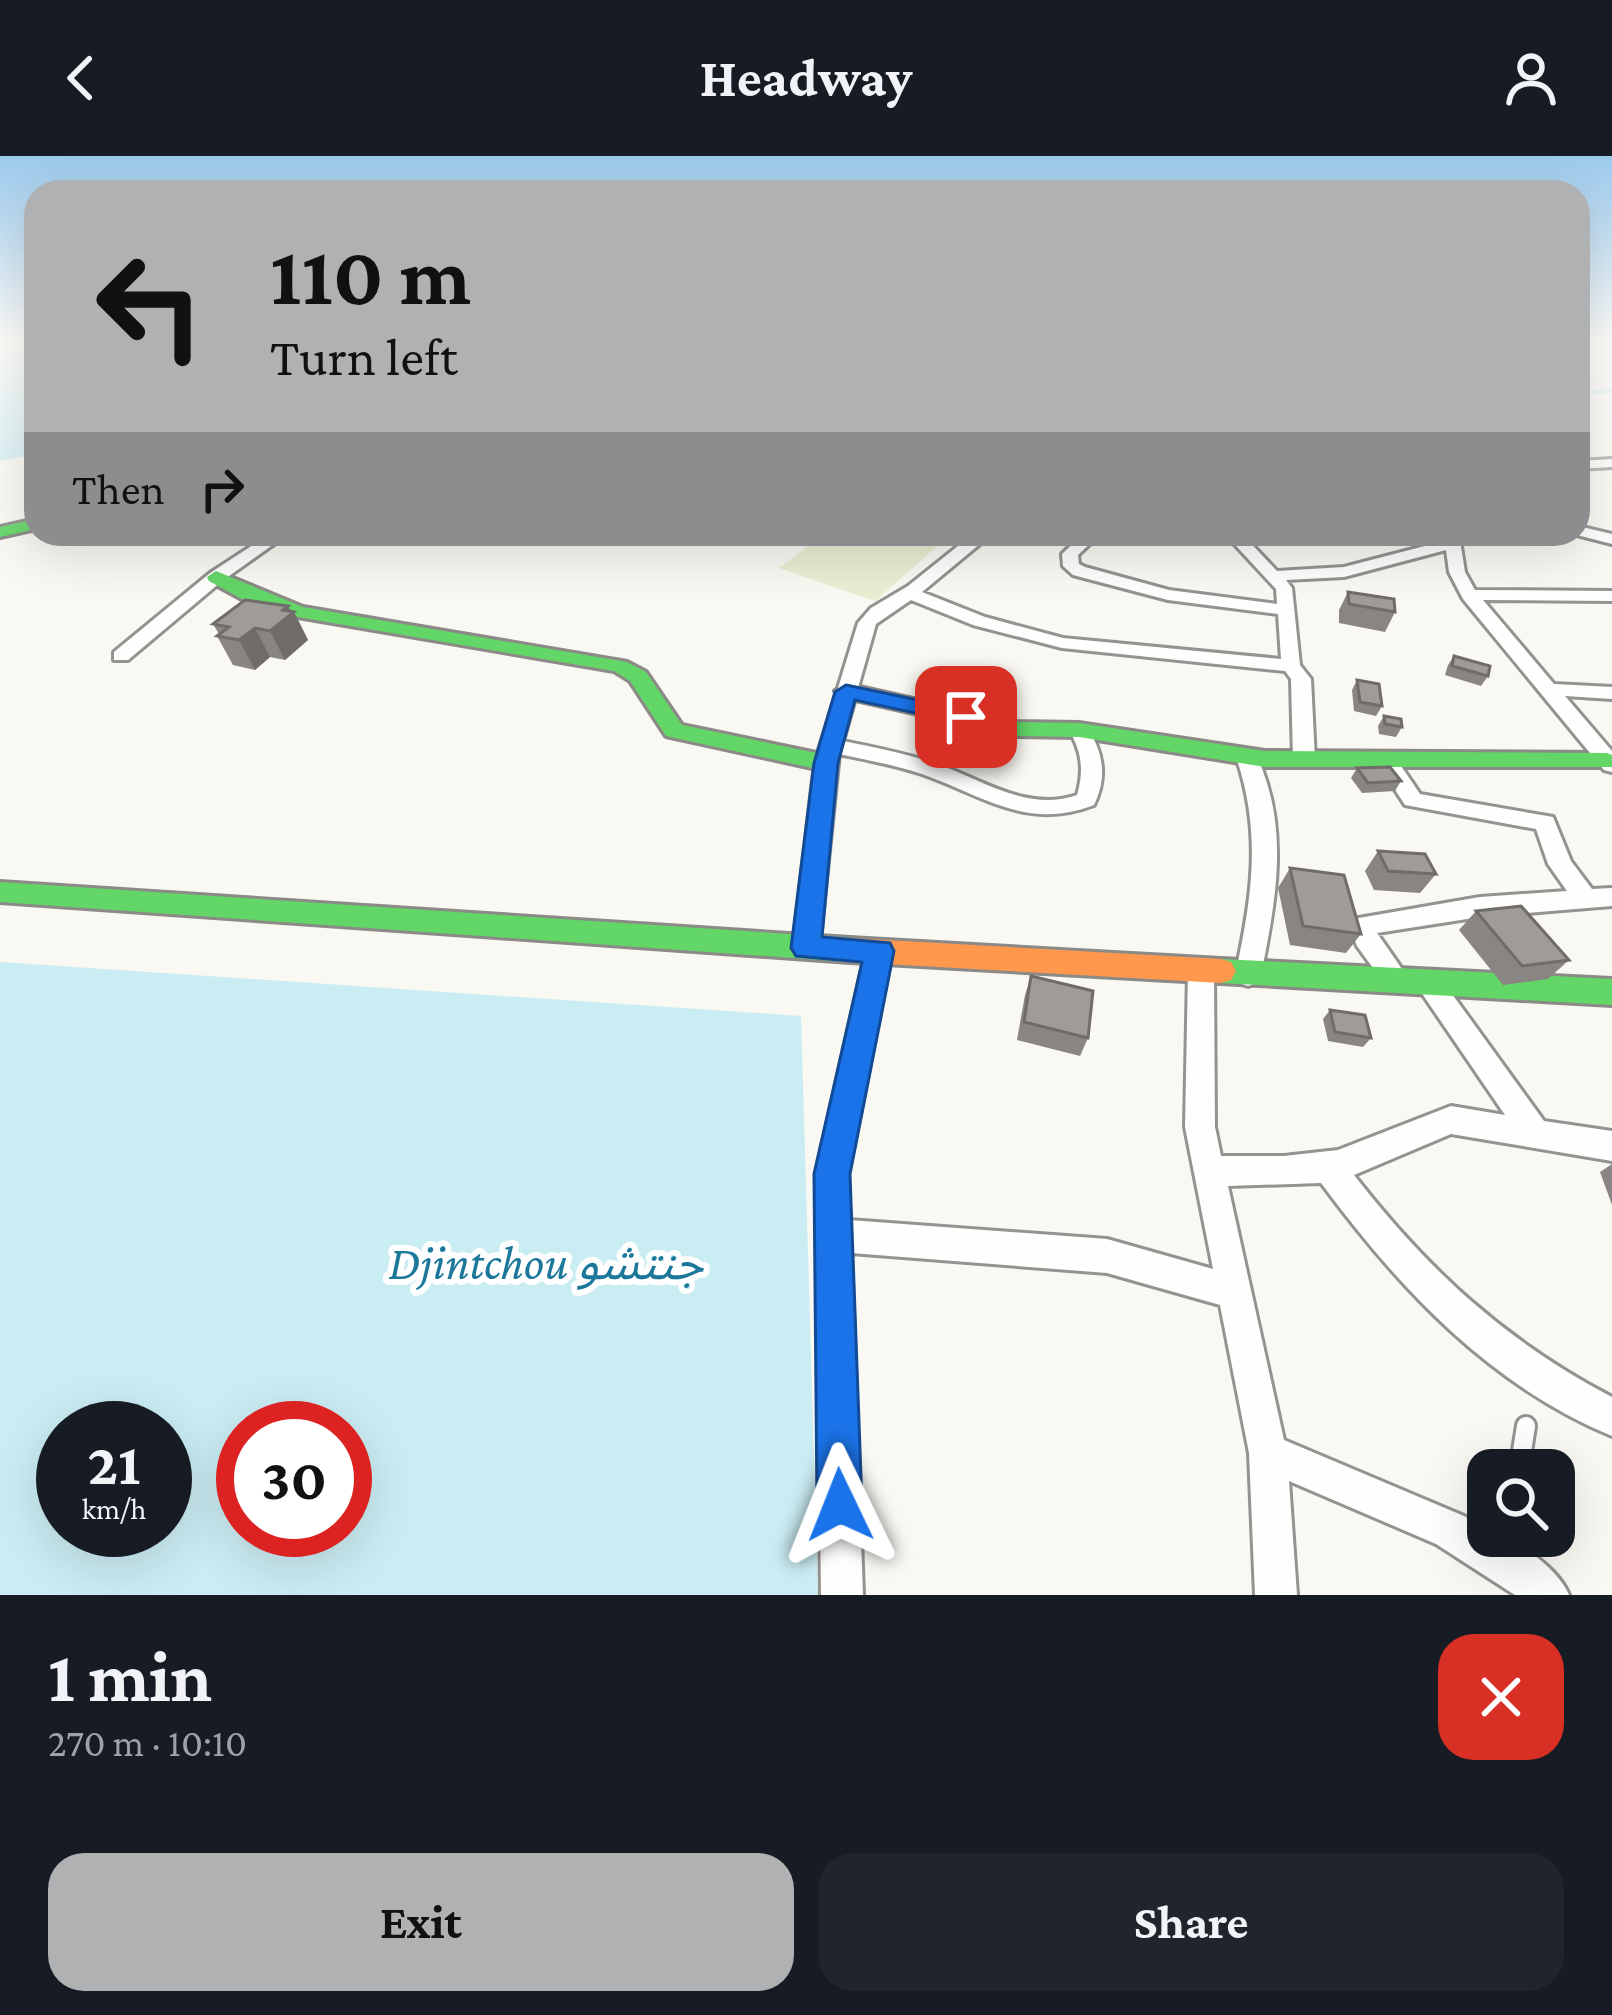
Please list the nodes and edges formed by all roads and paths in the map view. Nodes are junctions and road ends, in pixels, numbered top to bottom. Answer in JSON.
{"nodes":[{"id":1,"x":262,"y":546,"type":"edge"},
{"id":2,"x":963,"y":546,"type":"edge"},
{"id":3,"x":1079,"y":546,"type":"edge"},
{"id":4,"x":1245,"y":546,"type":"edge"},
{"id":5,"x":1430,"y":546,"type":"edge"},
{"id":6,"x":1454,"y":546,"type":"edge"},
{"id":7,"x":1274,"y":576,"type":"junction"},
{"id":8,"x":216,"y":577,"type":"junction"},
{"id":9,"x":911,"y":594,"type":"junction"},
{"id":10,"x":1468,"y":595,"type":"junction"},
{"id":11,"x":1612,"y":596,"type":"edge"},
{"id":12,"x":1285,"y":610,"type":"junction"},
{"id":13,"x":121,"y":656,"type":"dead end"},
{"id":14,"x":1292,"y":666,"type":"junction"},
{"id":15,"x":1546,"y":689,"type":"junction"},
{"id":16,"x":846,"y":692,"type":"junction"},
{"id":17,"x":1612,"y":694,"type":"edge"},
{"id":18,"x":1079,"y":730,"type":"junction"},
{"id":19,"x":828,"y":754,"type":"junction"},
{"id":20,"x":1246,"y":757,"type":"junction"},
{"id":21,"x":1387,"y":759,"type":"junction"},
{"id":22,"x":1304,"y":760,"type":"junction"},
{"id":23,"x":1610,"y":763,"type":"edge"},
{"id":24,"x":0,"y":892,"type":"edge"},
{"id":25,"x":1599,"y":898,"type":"edge"},
{"id":26,"x":806,"y":948,"type":"junction"},
{"id":27,"x":880,"y":951,"type":"junction"},
{"id":28,"x":1201,"y":971,"type":"junction"},
{"id":29,"x":1248,"y":975,"type":"junction"},
{"id":30,"x":1398,"y":982,"type":"junction"},
{"id":31,"x":1430,"y":984,"type":"junction"},
{"id":32,"x":1612,"y":992,"type":"edge"},
{"id":33,"x":1536,"y":1135,"type":"junction"},
{"id":34,"x":1612,"y":1146,"type":"edge"},
{"id":35,"x":1328,"y":1166,"type":"junction"},
{"id":36,"x":1213,"y":1171,"type":"junction"},
{"id":37,"x":832,"y":1235,"type":"junction"},
{"id":38,"x":1236,"y":1293,"type":"junction"},
{"id":39,"x":1612,"y":1418,"type":"edge"},
{"id":40,"x":1526,"y":1426,"type":"dead end"},
{"id":41,"x":1522,"y":1449,"type":"edge"},
{"id":42,"x":1268,"y":1453,"type":"junction"},
{"id":43,"x":1467,"y":1532,"type":"edge"},
{"id":44,"x":1516,"y":1557,"type":"edge"},
{"id":45,"x":842,"y":1595,"type":"edge"},
{"id":46,"x":1276,"y":1595,"type":"edge"},
{"id":47,"x":1548,"y":1595,"type":"edge"}],
"edges":[{"from":1,"to":8,"type":"street"},
{"from":2,"to":9,"type":"street"},
{"from":3,"to":12,"type":"street"},
{"from":4,"to":7,"type":"street"},
{"from":5,"to":7,"type":"street"},
{"from":6,"to":10,"type":"street"},
{"from":7,"to":12,"type":"street"},
{"from":8,"to":13,"type":"street"},
{"from":8,"to":19,"type":"street"},
{"from":9,"to":14,"type":"street"},
{"from":9,"to":16,"type":"street"},
{"from":10,"to":11,"type":"street"},
{"from":10,"to":15,"type":"street"},
{"from":12,"to":14,"type":"street"},
{"from":14,"to":22,"type":"street"},
{"from":15,"to":17,"type":"street"},
{"from":15,"to":23,"type":"street"},
{"from":16,"to":18,"type":"street"},
{"from":16,"to":19,"type":"street"},
{"from":18,"to":19,"type":"street"},
{"from":18,"to":20,"type":"street"},
{"from":19,"to":26,"type":"street"},
{"from":20,"to":22,"type":"street"},
{"from":20,"to":29,"type":"street"},
{"from":21,"to":22,"type":"street"},
{"from":21,"to":23,"type":"street"},
{"from":21,"to":25,"type":"street"},
{"from":24,"to":26,"type":"street"},
{"from":25,"to":30,"type":"street"},
{"from":26,"to":27,"type":"street"},
{"from":27,"to":28,"type":"street"},
{"from":27,"to":37,"type":"street"},
{"from":28,"to":29,"type":"street"},
{"from":28,"to":36,"type":"street"},
{"from":29,"to":30,"type":"street"},
{"from":30,"to":31,"type":"street"},
{"from":31,"to":32,"type":"street"},
{"from":31,"to":33,"type":"street"},
{"from":33,"to":34,"type":"street"},
{"from":33,"to":35,"type":"street"},
{"from":35,"to":36,"type":"street"},
{"from":35,"to":39,"type":"street"},
{"from":36,"to":38,"type":"street"},
{"from":37,"to":38,"type":"street"},
{"from":37,"to":45,"type":"street"},
{"from":38,"to":42,"type":"street"},
{"from":40,"to":41,"type":"lane"},
{"from":42,"to":43,"type":"street"},
{"from":42,"to":46,"type":"street"},
{"from":44,"to":47,"type":"street"}]}
